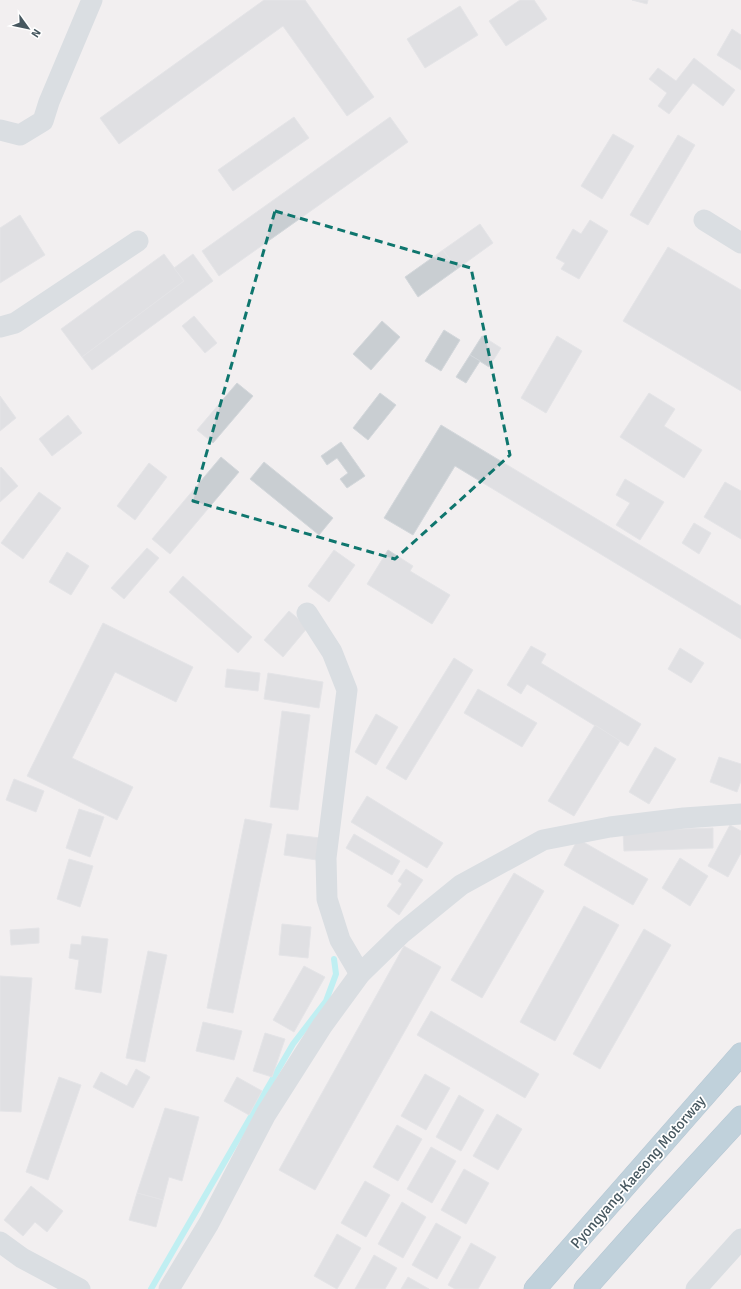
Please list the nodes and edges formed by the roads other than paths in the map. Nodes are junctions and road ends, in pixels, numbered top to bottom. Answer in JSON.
{"nodes":[{"id":1,"x":92,"y":0,"type":"edge"},
{"id":2,"x":0,"y":130,"type":"edge"},
{"id":3,"x":704,"y":220,"type":"dead end"},
{"id":4,"x":138,"y":241,"type":"dead end"},
{"id":5,"x":741,"y":243,"type":"edge"},
{"id":6,"x":0,"y":327,"type":"edge"},
{"id":7,"x":307,"y":613,"type":"dead end"},
{"id":8,"x":741,"y":814,"type":"edge"},
{"id":9,"x":360,"y":974,"type":"junction"},
{"id":10,"x":741,"y":1054,"type":"edge"},
{"id":11,"x":741,"y":1117,"type":"edge"},
{"id":12,"x":741,"y":1238,"type":"edge"},
{"id":13,"x":0,"y":1242,"type":"edge"},
{"id":14,"x":80,"y":1289,"type":"edge"},
{"id":15,"x":169,"y":1289,"type":"edge"},
{"id":16,"x":535,"y":1289,"type":"edge"},
{"id":17,"x":585,"y":1289,"type":"edge"},
{"id":18,"x":696,"y":1289,"type":"edge"}],
"edges":[{"from":1,"to":2,"type":"street"},
{"from":3,"to":5,"type":"street"},
{"from":4,"to":6,"type":"street"},
{"from":7,"to":9,"type":"street"},
{"from":8,"to":9,"type":"street"},
{"from":9,"to":15,"type":"street"},
{"from":10,"to":16,"type":"highway","name":"Pyongyang-Kaesong Motorway"},
{"from":11,"to":17,"type":"highway"},
{"from":12,"to":18,"type":"street"},
{"from":13,"to":14,"type":"street"}]}
